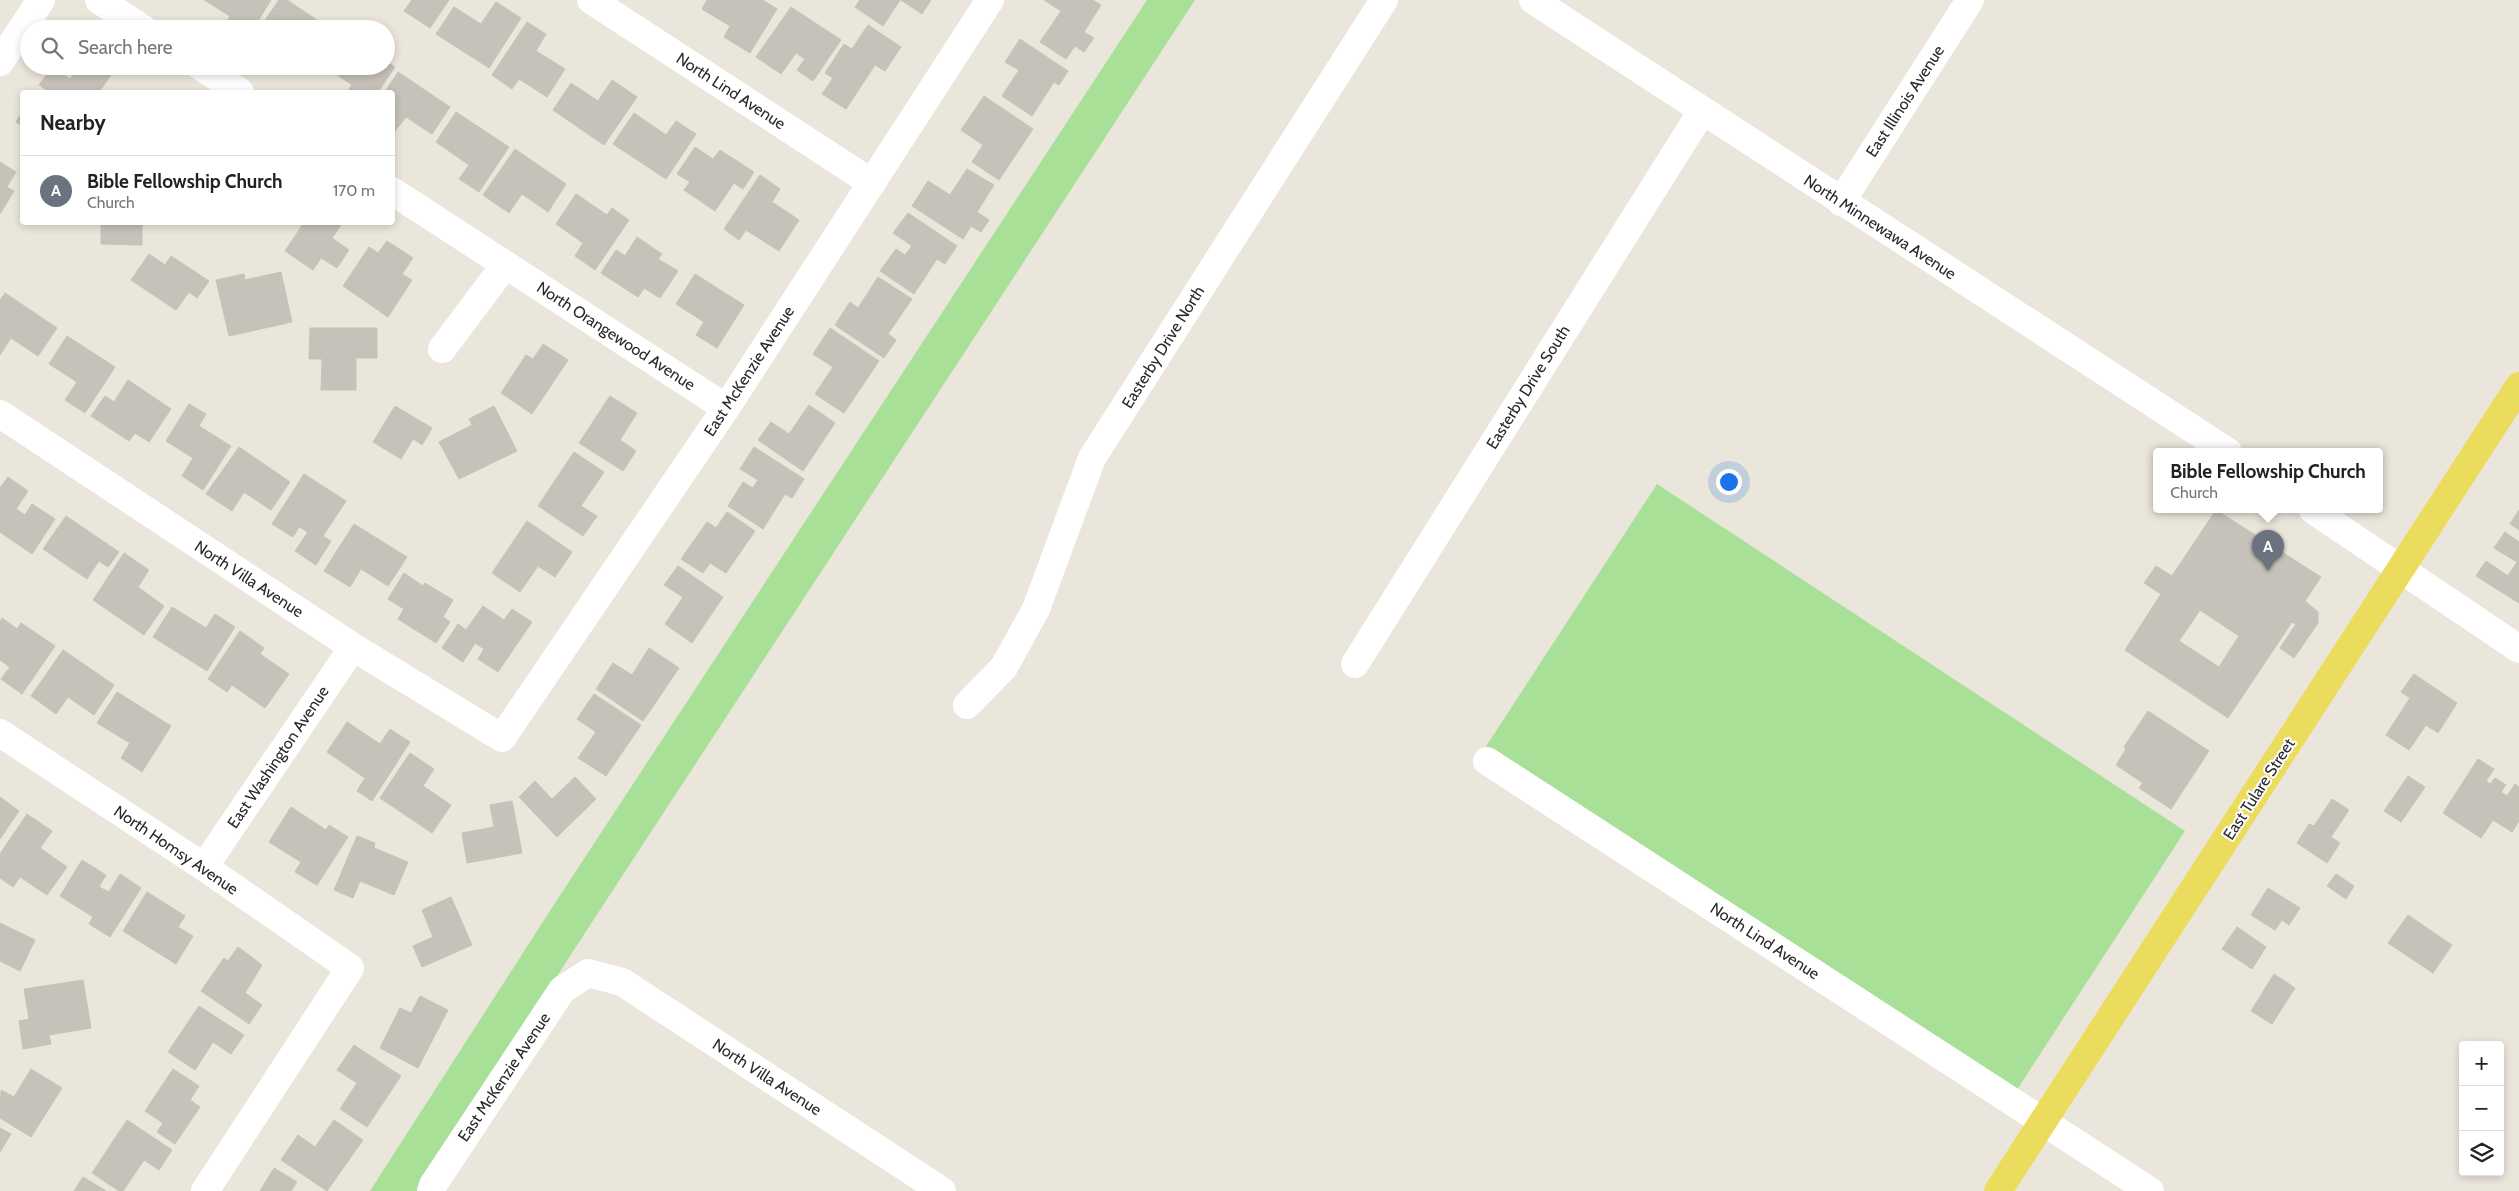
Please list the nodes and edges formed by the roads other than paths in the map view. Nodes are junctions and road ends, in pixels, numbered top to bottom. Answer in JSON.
{"nodes":[{"id":1,"x":41,"y":0,"type":"edge"},
{"id":2,"x":99,"y":0,"type":"edge"},
{"id":3,"x":591,"y":0,"type":"edge"},
{"id":4,"x":990,"y":0,"type":"edge"},
{"id":5,"x":1384,"y":0,"type":"edge"},
{"id":6,"x":1533,"y":0,"type":"edge"},
{"id":7,"x":1970,"y":0,"type":"edge"},
{"id":8,"x":28,"y":20,"type":"edge"},
{"id":9,"x":129,"y":20,"type":"edge"},
{"id":10,"x":20,"y":32,"type":"edge"},
{"id":11,"x":0,"y":62,"type":"edge"},
{"id":12,"x":214,"y":75,"type":"edge"},
{"id":13,"x":237,"y":90,"type":"edge"},
{"id":14,"x":1702,"y":111,"type":"junction"},
{"id":15,"x":872,"y":183,"type":"junction"},
{"id":16,"x":395,"y":193,"type":"edge"},
{"id":17,"x":1840,"y":202,"type":"junction"},
{"id":18,"x":506,"y":264,"type":"junction"},
{"id":19,"x":442,"y":349,"type":"dead end"},
{"id":20,"x":2519,"y":386,"type":"edge"},
{"id":21,"x":726,"y":408,"type":"junction"},
{"id":22,"x":0,"y":414,"type":"edge"},
{"id":23,"x":2222,"y":448,"type":"edge"},
{"id":24,"x":2317,"y":513,"type":"edge"},
{"id":25,"x":2402,"y":570,"type":"junction"},
{"id":26,"x":353,"y":647,"type":"junction"},
{"id":27,"x":2519,"y":649,"type":"edge"},
{"id":28,"x":1355,"y":664,"type":"dead end"},
{"id":29,"x":968,"y":705,"type":"dead end"},
{"id":30,"x":0,"y":733,"type":"edge"},
{"id":31,"x":502,"y":738,"type":"joint"},
{"id":32,"x":1487,"y":762,"type":"dead end"},
{"id":33,"x":204,"y":868,"type":"junction"},
{"id":34,"x":588,"y":973,"type":"joint"},
{"id":35,"x":2044,"y":1120,"type":"junction"},
{"id":36,"x":205,"y":1191,"type":"edge"},
{"id":37,"x":431,"y":1191,"type":"edge"},
{"id":38,"x":942,"y":1191,"type":"edge"},
{"id":39,"x":1998,"y":1191,"type":"edge"},
{"id":40,"x":2150,"y":1191,"type":"edge"}],
"edges":[{"from":1,"to":8,"type":"street"},
{"from":2,"to":9,"type":"street"},
{"from":3,"to":15,"type":"street","name":"North Lind Avenue"},
{"from":4,"to":15,"type":"street","name":"East McKenzie Avenue"},
{"from":5,"to":29,"type":"street","name":"Easterby Drive North"},
{"from":6,"to":14,"type":"street","name":"North Minnewawa Avenue"},
{"from":7,"to":17,"type":"street","name":"East Illinois Avenue"},
{"from":10,"to":11,"type":"street"},
{"from":12,"to":13,"type":"street"},
{"from":14,"to":17,"type":"street","name":"North Minnewawa Avenue"},
{"from":14,"to":28,"type":"street","name":"Easterby Drive South"},
{"from":15,"to":21,"type":"street","name":"East McKenzie Avenue"},
{"from":16,"to":18,"type":"street","name":"North Orangewood Avenue"},
{"from":17,"to":23,"type":"street","name":"North Minnewawa Avenue"},
{"from":18,"to":19,"type":"street"},
{"from":18,"to":21,"type":"street","name":"North Orangewood Avenue"},
{"from":20,"to":25,"type":"main road","name":"East Tulare Street"},
{"from":21,"to":31,"type":"street","name":"East McKenzie Avenue"},
{"from":22,"to":26,"type":"street","name":"North Villa Avenue"},
{"from":24,"to":25,"type":"street"},
{"from":25,"to":27,"type":"street"},
{"from":25,"to":35,"type":"main road","name":"East Tulare Street"},
{"from":26,"to":31,"type":"street","name":"North Villa Avenue"},
{"from":26,"to":33,"type":"street","name":"East Washington Avenue"},
{"from":30,"to":33,"type":"street","name":"North Homsy Avenue"},
{"from":32,"to":35,"type":"street","name":"North Lind Avenue"},
{"from":33,"to":36,"type":"street","name":"North Homsy Avenue"},
{"from":34,"to":37,"type":"street","name":"East McKenzie Avenue"},
{"from":34,"to":38,"type":"street","name":"North Villa Avenue"},
{"from":35,"to":39,"type":"main road","name":"East Tulare Street"},
{"from":35,"to":40,"type":"street","name":"North Lind Avenue"}]}
